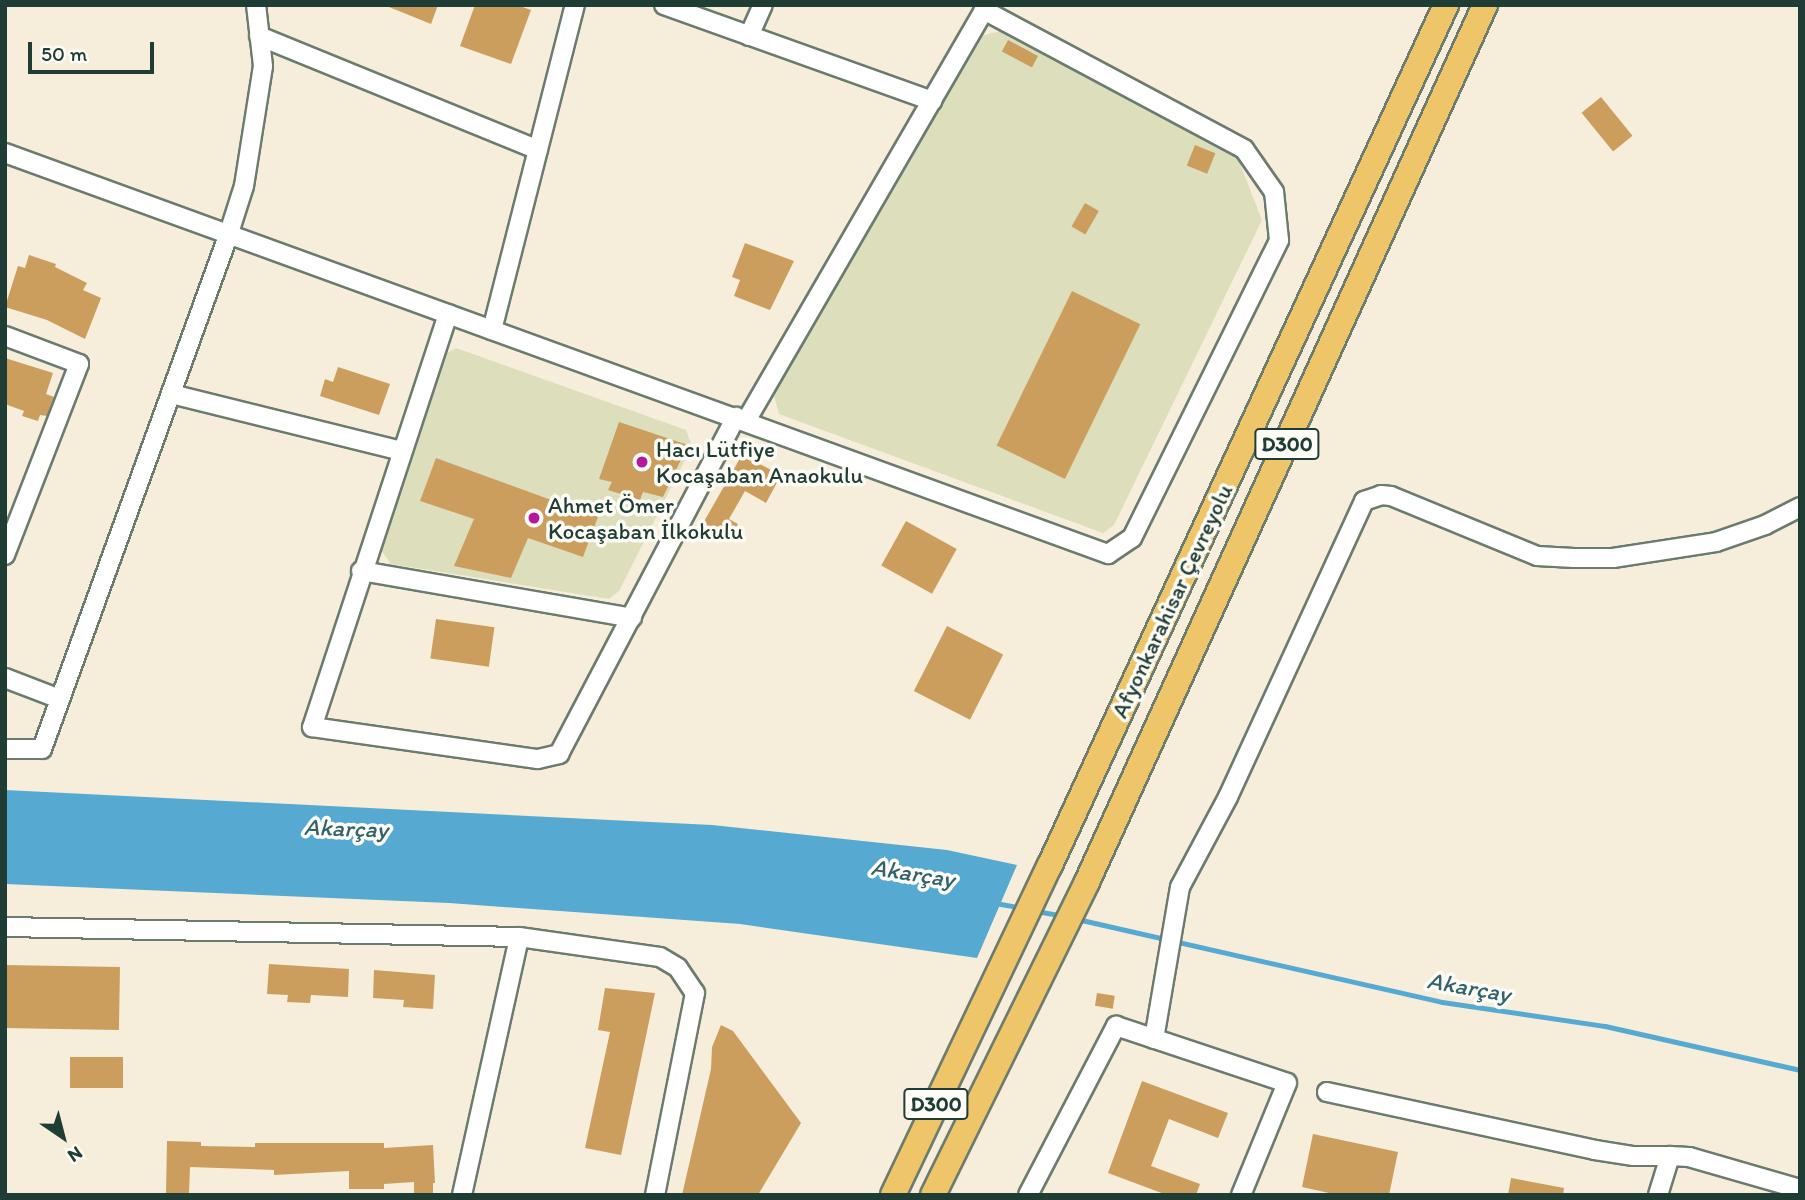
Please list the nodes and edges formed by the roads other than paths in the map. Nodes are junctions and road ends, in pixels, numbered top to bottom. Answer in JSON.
{"nodes":[{"id":1,"x":256,"y":5,"type":"edge"},
{"id":2,"x":575,"y":5,"type":"edge"},
{"id":3,"x":664,"y":5,"type":"edge"},
{"id":4,"x":763,"y":5,"type":"edge"},
{"id":5,"x":1446,"y":5,"type":"edge"},
{"id":6,"x":1485,"y":5,"type":"edge"},
{"id":7,"x":985,"y":8,"type":"edge"},
{"id":8,"x":259,"y":36,"type":"junction"},
{"id":9,"x":749,"y":36,"type":"junction"},
{"id":10,"x":932,"y":102,"type":"junction"},
{"id":11,"x":538,"y":149,"type":"junction"},
{"id":12,"x":5,"y":153,"type":"edge"},
{"id":13,"x":228,"y":236,"type":"junction"},
{"id":14,"x":448,"y":314,"type":"junction"},
{"id":15,"x":492,"y":330,"type":"junction"},
{"id":16,"x":5,"y":336,"type":"edge"},
{"id":17,"x":171,"y":394,"type":"junction"},
{"id":18,"x":741,"y":419,"type":"junction"},
{"id":19,"x":402,"y":451,"type":"junction"},
{"id":20,"x":1800,"y":507,"type":"edge"},
{"id":21,"x":5,"y":555,"type":"edge"},
{"id":22,"x":361,"y":571,"type":"junction"},
{"id":23,"x":632,"y":618,"type":"junction"},
{"id":24,"x":5,"y":678,"type":"edge"},
{"id":25,"x":60,"y":699,"type":"junction"},
{"id":26,"x":5,"y":749,"type":"edge"},
{"id":27,"x":5,"y":927,"type":"edge"},
{"id":28,"x":519,"y":937,"type":"junction"},
{"id":29,"x":1154,"y":1039,"type":"junction"},
{"id":30,"x":1327,"y":1092,"type":"dead end"},
{"id":31,"x":1670,"y":1156,"type":"junction"},
{"id":32,"x":1800,"y":1189,"type":"edge"},
{"id":33,"x":462,"y":1195,"type":"edge"},
{"id":34,"x":655,"y":1195,"type":"edge"},
{"id":35,"x":893,"y":1195,"type":"edge"},
{"id":36,"x":933,"y":1195,"type":"edge"},
{"id":37,"x":1028,"y":1195,"type":"edge"},
{"id":38,"x":1241,"y":1195,"type":"edge"},
{"id":39,"x":1658,"y":1195,"type":"edge"}],
"edges":[{"from":1,"to":8,"type":"street"},
{"from":2,"to":11,"type":"street"},
{"from":3,"to":9,"type":"street"},
{"from":4,"to":9,"type":"street"},
{"from":5,"to":35,"type":"highway","name":"Afyonkarahisar Çevreyolu","number":"D300"},
{"from":6,"to":36,"type":"highway","name":"Afyonkarahisar Çevreyolu","number":"D300"},
{"from":7,"to":10,"type":"street"},
{"from":7,"to":18,"type":"street"},
{"from":8,"to":11,"type":"street"},
{"from":8,"to":13,"type":"street"},
{"from":9,"to":10,"type":"street"},
{"from":10,"to":18,"type":"street"},
{"from":11,"to":15,"type":"street"},
{"from":12,"to":13,"type":"street"},
{"from":13,"to":14,"type":"street"},
{"from":13,"to":17,"type":"street"},
{"from":14,"to":15,"type":"street"},
{"from":14,"to":19,"type":"street"},
{"from":15,"to":18,"type":"street"},
{"from":16,"to":21,"type":"street"},
{"from":17,"to":19,"type":"street"},
{"from":17,"to":25,"type":"street"},
{"from":18,"to":23,"type":"street"},
{"from":19,"to":22,"type":"street"},
{"from":20,"to":29,"type":"street"},
{"from":22,"to":23,"type":"street"},
{"from":22,"to":23,"type":"street"},
{"from":24,"to":25,"type":"street"},
{"from":25,"to":26,"type":"street"},
{"from":27,"to":28,"type":"street"},
{"from":28,"to":33,"type":"street"},
{"from":28,"to":34,"type":"street"},
{"from":29,"to":37,"type":"street"},
{"from":29,"to":38,"type":"street"},
{"from":30,"to":31,"type":"street"},
{"from":31,"to":32,"type":"street"},
{"from":31,"to":39,"type":"street"}]}
